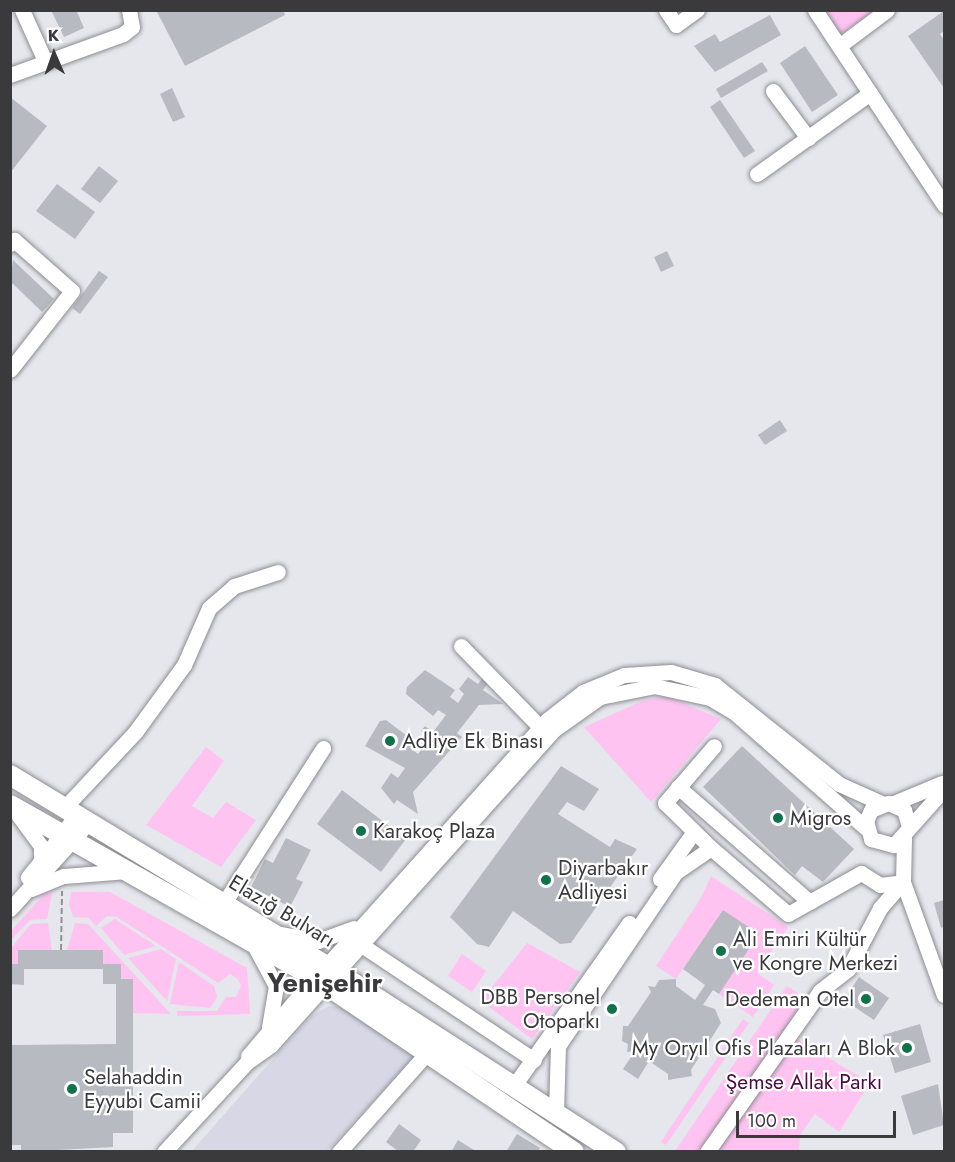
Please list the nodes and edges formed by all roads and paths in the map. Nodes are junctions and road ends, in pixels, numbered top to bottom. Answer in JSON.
{"nodes":[{"id":1,"x":22,"y":10,"type":"edge"},
{"id":2,"x":129,"y":10,"type":"edge"},
{"id":3,"x":666,"y":10,"type":"edge"},
{"id":4,"x":697,"y":10,"type":"edge"},
{"id":5,"x":815,"y":10,"type":"edge"},
{"id":6,"x":885,"y":11,"type":"edge"},
{"id":7,"x":839,"y":46,"type":"junction"},
{"id":8,"x":45,"y":61,"type":"junction"},
{"id":9,"x":10,"y":75,"type":"edge"},
{"id":10,"x":773,"y":91,"type":"dead end"},
{"id":11,"x":870,"y":93,"type":"junction"},
{"id":12,"x":808,"y":138,"type":"junction"},
{"id":13,"x":758,"y":174,"type":"dead end"},
{"id":14,"x":945,"y":205,"type":"edge"},
{"id":15,"x":10,"y":244,"type":"edge"},
{"id":16,"x":10,"y":370,"type":"edge"},
{"id":17,"x":278,"y":572,"type":"dead end"},
{"id":18,"x":461,"y":646,"type":"dead end"},
{"id":19,"x":540,"y":727,"type":"junction"},
{"id":20,"x":714,"y":746,"type":"dead end"},
{"id":21,"x":323,"y":748,"type":"dead end"},
{"id":22,"x":10,"y":775,"type":"edge"},
{"id":23,"x":945,"y":782,"type":"edge"},
{"id":24,"x":678,"y":787,"type":"junction"},
{"id":25,"x":945,"y":789,"type":"edge"},
{"id":26,"x":888,"y":803,"type":"junction"},
{"id":27,"x":11,"y":805,"type":"edge"},
{"id":28,"x":77,"y":814,"type":"junction"},
{"id":29,"x":866,"y":828,"type":"junction"},
{"id":30,"x":693,"y":832,"type":"junction"},
{"id":31,"x":907,"y":833,"type":"junction"},
{"id":32,"x":67,"y":837,"type":"junction"},
{"id":33,"x":882,"y":845,"type":"junction"},
{"id":34,"x":711,"y":848,"type":"junction"},
{"id":35,"x":41,"y":861,"type":"junction"},
{"id":36,"x":127,"y":871,"type":"junction"},
{"id":37,"x":902,"y":879,"type":"junction"},
{"id":38,"x":62,"y":882,"type":"dead end"},
{"id":39,"x":28,"y":890,"type":"junction"},
{"id":40,"x":10,"y":896,"type":"edge"},
{"id":41,"x":810,"y":902,"type":"junction"},
{"id":42,"x":224,"y":903,"type":"junction"},
{"id":43,"x":10,"y":909,"type":"edge"},
{"id":44,"x":367,"y":920,"type":"junction"},
{"id":45,"x":272,"y":932,"type":"junction"},
{"id":46,"x":249,"y":940,"type":"junction"},
{"id":47,"x":360,"y":944,"type":"junction"},
{"id":48,"x":60,"y":950,"type":"dead end"},
{"id":49,"x":941,"y":970,"type":"edge"},
{"id":50,"x":326,"y":975,"type":"junction"},
{"id":51,"x":945,"y":995,"type":"edge"},
{"id":52,"x":265,"y":1035,"type":"junction"},
{"id":53,"x":427,"y":1053,"type":"junction"},
{"id":54,"x":534,"y":1060,"type":"junction"},
{"id":55,"x":247,"y":1062,"type":"junction"},
{"id":56,"x":513,"y":1087,"type":"junction"},
{"id":57,"x":556,"y":1113,"type":"junction"},
{"id":58,"x":164,"y":1152,"type":"edge"},
{"id":59,"x":339,"y":1152,"type":"edge"},
{"id":60,"x":574,"y":1152,"type":"edge"},
{"id":61,"x":616,"y":1152,"type":"edge"},
{"id":62,"x":707,"y":1152,"type":"edge"}],
"edges":[{"from":1,"to":8,"type":"street"},
{"from":2,"to":8,"type":"street"},
{"from":3,"to":4,"type":"street"},
{"from":5,"to":7,"type":"street"},
{"from":6,"to":7,"type":"street"},
{"from":7,"to":11,"type":"street"},
{"from":8,"to":9,"type":"street"},
{"from":10,"to":12,"type":"street"},
{"from":11,"to":12,"type":"street"},
{"from":11,"to":14,"type":"street"},
{"from":12,"to":13,"type":"street"},
{"from":15,"to":16,"type":"street"},
{"from":17,"to":28,"type":"street"},
{"from":18,"to":19,"type":"street"},
{"from":19,"to":26,"type":"street"},
{"from":19,"to":44,"type":"street"},
{"from":20,"to":24,"type":"street"},
{"from":21,"to":42,"type":"street"},
{"from":22,"to":28,"type":"main road","name":"Elazığ Bulvarı"},
{"from":23,"to":26,"type":"street"},
{"from":24,"to":30,"type":"street"},
{"from":24,"to":41,"type":"street"},
{"from":25,"to":31,"type":"street"},
{"from":26,"to":29,"type":"street"},
{"from":26,"to":31,"type":"street"},
{"from":27,"to":32,"type":"main road","name":"Elazığ Bulvarı"},
{"from":27,"to":35,"type":"street"},
{"from":28,"to":32,"type":"street"},
{"from":28,"to":42,"type":"main road","name":"Elazığ Bulvarı"},
{"from":29,"to":33,"type":"street"},
{"from":29,"to":47,"type":"street"},
{"from":30,"to":34,"type":"street"},
{"from":30,"to":54,"type":"street"},
{"from":31,"to":33,"type":"street"},
{"from":31,"to":37,"type":"street"},
{"from":32,"to":35,"type":"street"},
{"from":32,"to":36,"type":"main road","name":"Elazığ Bulvarı"},
{"from":32,"to":39,"type":"street"},
{"from":33,"to":37,"type":"street"},
{"from":34,"to":41,"type":"street"},
{"from":34,"to":57,"type":"street"},
{"from":35,"to":40,"type":"street"},
{"from":36,"to":39,"type":"street"},
{"from":36,"to":46,"type":"main road","name":"Elazığ Bulvarı"},
{"from":37,"to":41,"type":"street"},
{"from":37,"to":49,"type":"street"},
{"from":37,"to":62,"type":"street"},
{"from":38,"to":48,"type":"path"},
{"from":39,"to":43,"type":"street"},
{"from":42,"to":45,"type":"main road","name":"Elazığ Bulvarı"},
{"from":44,"to":45,"type":"street"},
{"from":44,"to":50,"type":"street"},
{"from":45,"to":50,"type":"main road","name":"Elazığ Bulvarı"},
{"from":46,"to":50,"type":"main road","name":"Elazığ Bulvarı"},
{"from":46,"to":52,"type":"street"},
{"from":47,"to":50,"type":"street"},
{"from":47,"to":54,"type":"street"},
{"from":49,"to":51,"type":"street"},
{"from":50,"to":52,"type":"street"},
{"from":50,"to":53,"type":"main road","name":"Elazığ Bulvarı"},
{"from":50,"to":55,"type":"street"},
{"from":50,"to":56,"type":"main road","name":"Elazığ Bulvarı"},
{"from":52,"to":55,"type":"street"},
{"from":53,"to":59,"type":"street"},
{"from":53,"to":60,"type":"main road","name":"Elazığ Bulvarı"},
{"from":54,"to":56,"type":"street"},
{"from":55,"to":58,"type":"street"},
{"from":56,"to":57,"type":"main road","name":"Elazığ Bulvarı"},
{"from":57,"to":61,"type":"main road","name":"Elazığ Bulvarı"}]}
